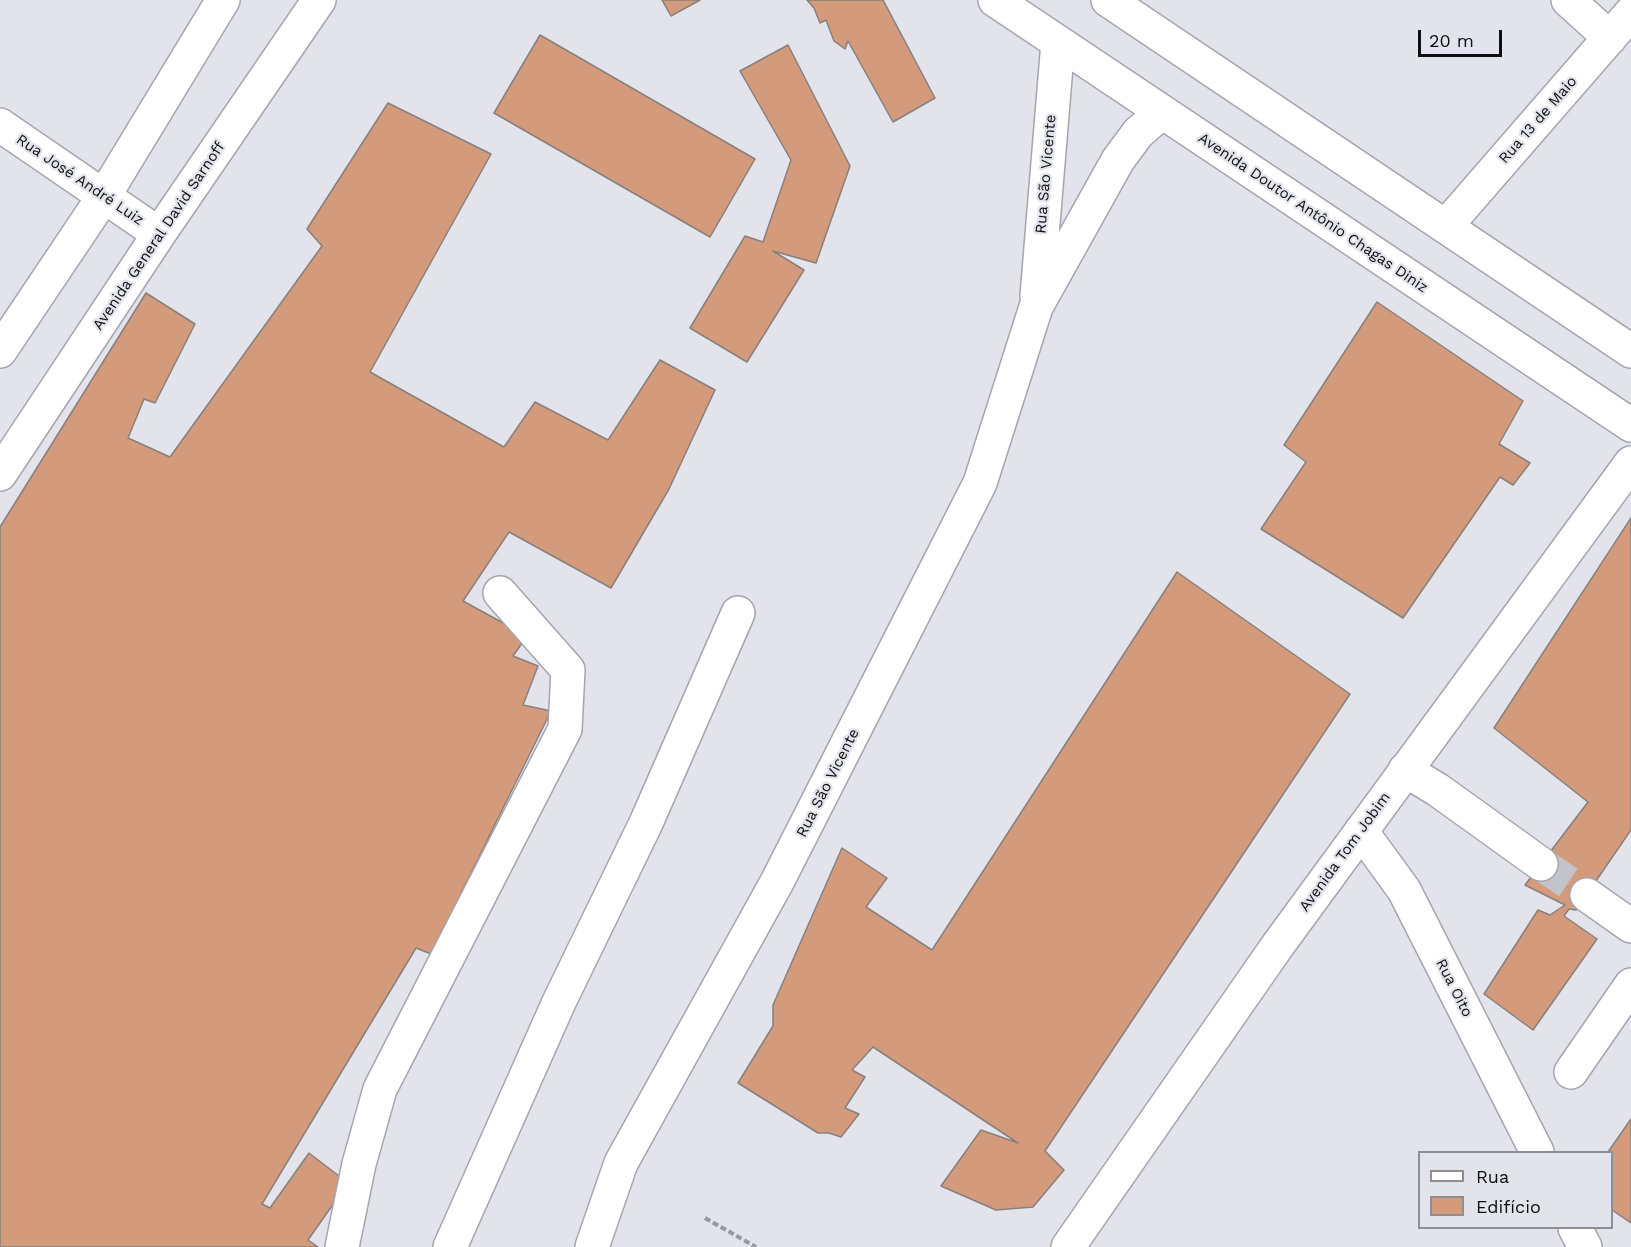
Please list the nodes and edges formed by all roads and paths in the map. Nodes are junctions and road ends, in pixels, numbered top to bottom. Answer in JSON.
{"nodes":[{"id":1,"x":223,"y":0,"type":"edge"},
{"id":2,"x":319,"y":0,"type":"edge"},
{"id":3,"x":995,"y":0,"type":"edge"},
{"id":4,"x":1568,"y":0,"type":"edge"},
{"id":5,"x":1120,"y":3,"type":"edge"},
{"id":6,"x":1631,"y":13,"type":"edge"},
{"id":7,"x":1610,"y":38,"type":"junction"},
{"id":8,"x":1058,"y":42,"type":"junction"},
{"id":9,"x":1162,"y":112,"type":"junction"},
{"id":10,"x":0,"y":125,"type":"edge"},
{"id":11,"x":104,"y":196,"type":"junction"},
{"id":12,"x":1446,"y":226,"type":"junction"},
{"id":13,"x":159,"y":234,"type":"junction"},
{"id":14,"x":1036,"y":307,"type":"junction"},
{"id":15,"x":0,"y":351,"type":"edge"},
{"id":16,"x":1631,"y":351,"type":"edge"},
{"id":17,"x":1631,"y":425,"type":"edge"},
{"id":18,"x":1631,"y":464,"type":"edge"},
{"id":19,"x":0,"y":474,"type":"edge"},
{"id":20,"x":500,"y":593,"type":"dead end"},
{"id":21,"x":738,"y":613,"type":"dead end"},
{"id":22,"x":1406,"y":770,"type":"junction"},
{"id":23,"x":1361,"y":831,"type":"junction"},
{"id":24,"x":1541,"y":864,"type":"tunnel mouth"},
{"id":25,"x":1587,"y":895,"type":"tunnel mouth"},
{"id":26,"x":1631,"y":926,"type":"edge"},
{"id":27,"x":1631,"y":985,"type":"edge"},
{"id":28,"x":1571,"y":1072,"type":"dead end"},
{"id":29,"x":1536,"y":1151,"type":"edge"},
{"id":30,"x":705,"y":1218,"type":"dead end"},
{"id":31,"x":1576,"y":1229,"type":"edge"},
{"id":32,"x":342,"y":1247,"type":"edge"},
{"id":33,"x":450,"y":1247,"type":"edge"},
{"id":34,"x":592,"y":1247,"type":"edge"},
{"id":35,"x":756,"y":1247,"type":"edge"},
{"id":36,"x":1068,"y":1247,"type":"edge"},
{"id":37,"x":1585,"y":1247,"type":"edge"}],
"edges":[{"from":1,"to":11,"type":"street"},
{"from":2,"to":13,"type":"street","name":"Avenida General David Sarnoff"},
{"from":3,"to":8,"type":"street","name":"Avenida Doutor Antônio Chagas Diniz"},
{"from":4,"to":7,"type":"street"},
{"from":5,"to":12,"type":"street"},
{"from":6,"to":7,"type":"street","name":"Rua 13 de Maio"},
{"from":7,"to":12,"type":"street","name":"Rua 13 de Maio"},
{"from":8,"to":9,"type":"street","name":"Avenida Doutor Antônio Chagas Diniz"},
{"from":8,"to":14,"type":"street","name":"Rua São Vicente"},
{"from":9,"to":14,"type":"street","name":"Rua São Vicente"},
{"from":9,"to":17,"type":"street","name":"Avenida Doutor Antônio Chagas Diniz"},
{"from":10,"to":11,"type":"street","name":"Rua José André Luiz"},
{"from":11,"to":13,"type":"street","name":"Rua José André Luiz"},
{"from":11,"to":15,"type":"street"},
{"from":12,"to":16,"type":"street"},
{"from":13,"to":19,"type":"street","name":"Avenida General David Sarnoff"},
{"from":14,"to":34,"type":"street","name":"Rua São Vicente"},
{"from":18,"to":22,"type":"street","name":"Avenida Tom Jobim"},
{"from":20,"to":32,"type":"street"},
{"from":21,"to":33,"type":"street"},
{"from":22,"to":23,"type":"street","name":"Avenida Tom Jobim"},
{"from":22,"to":24,"type":"street"},
{"from":23,"to":29,"type":"street","name":"Rua Oito"},
{"from":23,"to":36,"type":"street","name":"Avenida Tom Jobim"},
{"from":25,"to":26,"type":"street"},
{"from":27,"to":28,"type":"street"},
{"from":30,"to":35,"type":"path"},
{"from":31,"to":37,"type":"street"}]}
